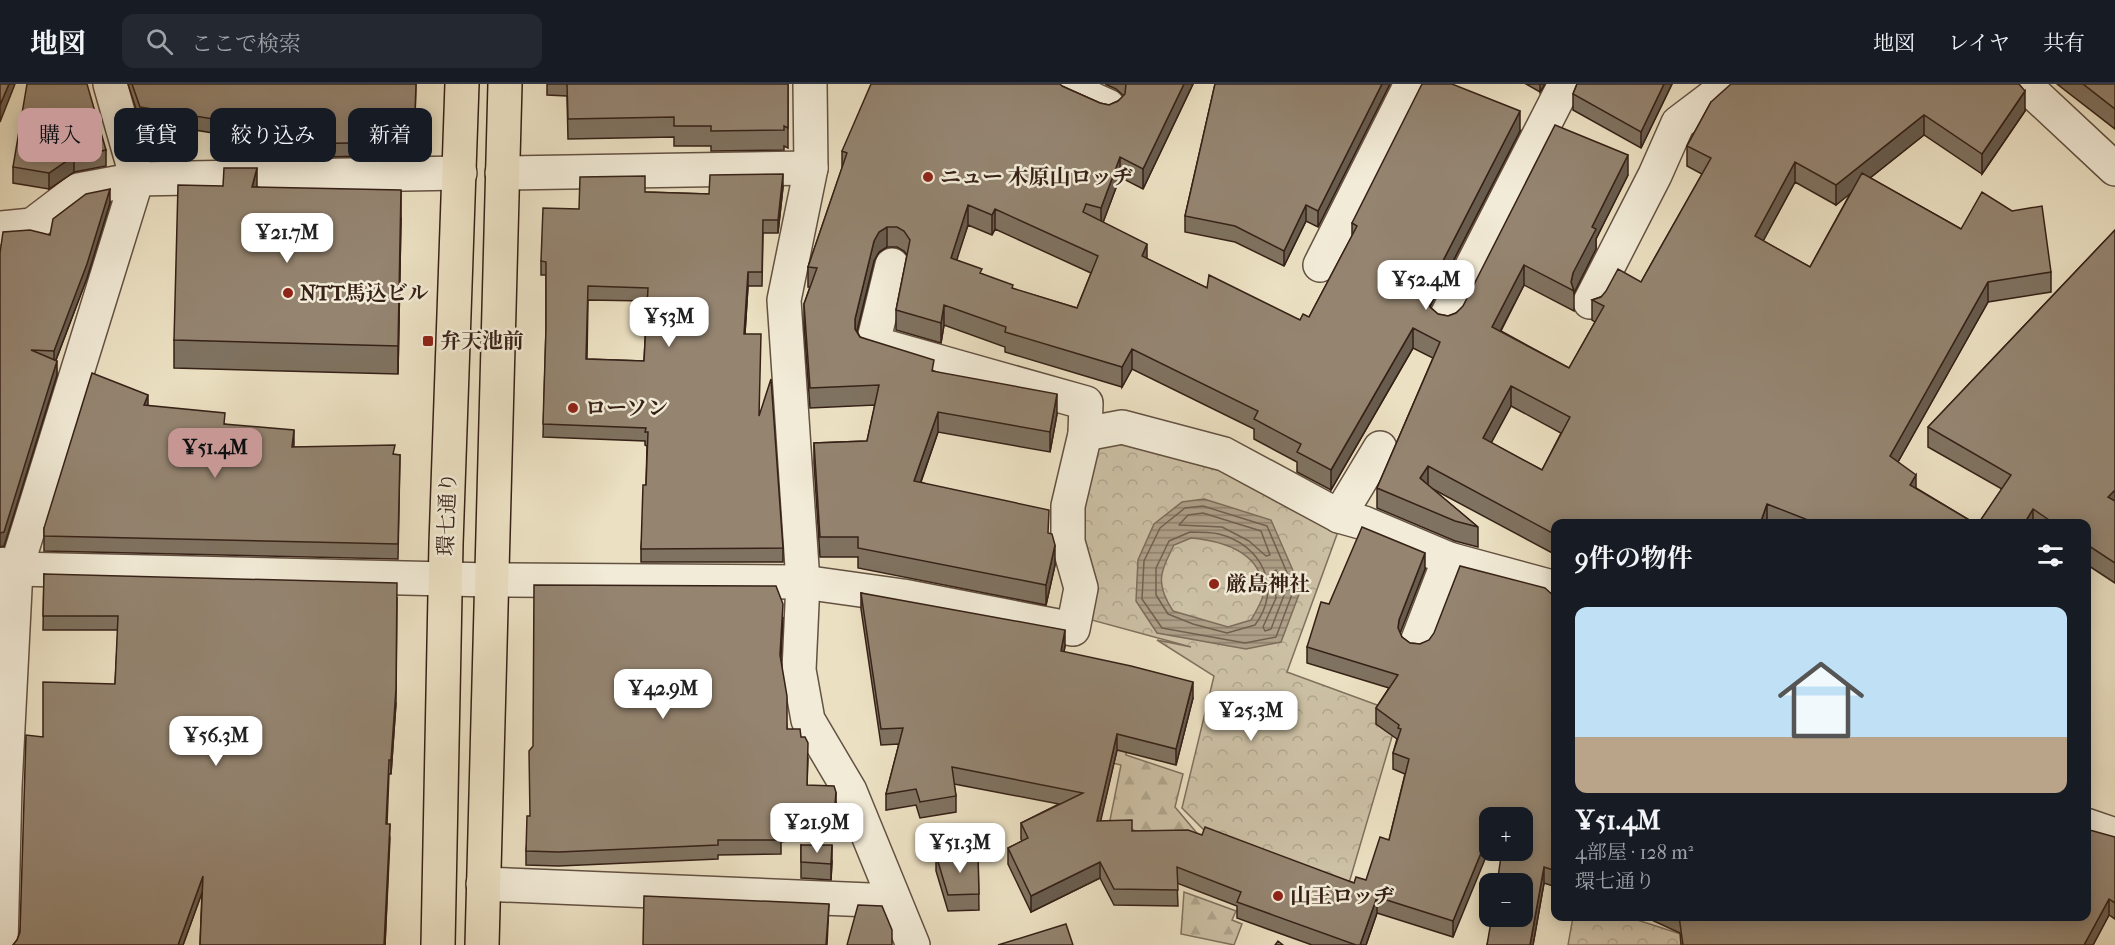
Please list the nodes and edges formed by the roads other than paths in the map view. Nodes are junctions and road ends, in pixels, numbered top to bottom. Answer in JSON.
{"nodes":[{"id":1,"x":110,"y":84,"type":"edge"},
{"id":2,"x":462,"y":84,"type":"edge"},
{"id":3,"x":505,"y":84,"type":"edge"},
{"id":4,"x":810,"y":84,"type":"edge"},
{"id":5,"x":1411,"y":84,"type":"edge"},
{"id":6,"x":1565,"y":84,"type":"edge"},
{"id":7,"x":1721,"y":84,"type":"edge"},
{"id":8,"x":2024,"y":84,"type":"edge"},
{"id":9,"x":1067,"y":86,"type":"edge"},
{"id":10,"x":1108,"y":106,"type":"edge"},
{"id":11,"x":811,"y":168,"type":"junction"},
{"id":12,"x":2115,"y":169,"type":"edge"},
{"id":13,"x":460,"y":173,"type":"junction"},
{"id":14,"x":502,"y":173,"type":"junction"},
{"id":15,"x":136,"y":179,"type":"junction"},
{"id":16,"x":0,"y":228,"type":"edge"},
{"id":17,"x":892,"y":265,"type":"dead end"},
{"id":18,"x":1320,"y":265,"type":"dead end"},
{"id":19,"x":1590,"y":302,"type":"edge"},
{"id":20,"x":1446,"y":317,"type":"edge"},
{"id":21,"x":1085,"y":434,"type":"junction"},
{"id":22,"x":1380,"y":447,"type":"dead end"},
{"id":23,"x":1339,"y":516,"type":"junction"},
{"id":24,"x":1449,"y":560,"type":"junction"},
{"id":25,"x":8,"y":566,"type":"edge"},
{"id":26,"x":446,"y":579,"type":"junction"},
{"id":27,"x":491,"y":580,"type":"junction"},
{"id":28,"x":803,"y":582,"type":"junction"},
{"id":29,"x":1551,"y":587,"type":"edge"},
{"id":30,"x":1417,"y":642,"type":"edge"},
{"id":31,"x":3,"y":787,"type":"edge"},
{"id":32,"x":2091,"y":827,"type":"edge"},
{"id":33,"x":2115,"y":835,"type":"edge"},
{"id":34,"x":483,"y":884,"type":"junction"},
{"id":35,"x":894,"y":901,"type":"junction"},
{"id":36,"x":1,"y":945,"type":"edge"},
{"id":37,"x":438,"y":945,"type":"edge"},
{"id":38,"x":482,"y":945,"type":"edge"},
{"id":39,"x":913,"y":945,"type":"edge"}],
"edges":[{"from":1,"to":15,"type":"street"},
{"from":2,"to":13,"type":"main road","name":"環七通り"},
{"from":3,"to":14,"type":"main road"},
{"from":4,"to":11,"type":"street"},
{"from":5,"to":18,"type":"street"},
{"from":6,"to":20,"type":"street"},
{"from":7,"to":19,"type":"street"},
{"from":8,"to":12,"type":"street"},
{"from":9,"to":10,"type":"street"},
{"from":11,"to":14,"type":"street"},
{"from":11,"to":28,"type":"street"},
{"from":13,"to":15,"type":"street"},
{"from":13,"to":26,"type":"main road","name":"環七通り"},
{"from":14,"to":27,"type":"main road"},
{"from":15,"to":16,"type":"street"},
{"from":15,"to":25,"type":"street"},
{"from":17,"to":21,"type":"street"},
{"from":21,"to":23,"type":"street"},
{"from":21,"to":28,"type":"street"},
{"from":22,"to":23,"type":"street"},
{"from":23,"to":24,"type":"street"},
{"from":24,"to":29,"type":"street"},
{"from":24,"to":30,"type":"street"},
{"from":25,"to":26,"type":"street"},
{"from":25,"to":31,"type":"street"},
{"from":26,"to":27,"type":"street"},
{"from":26,"to":37,"type":"main road","name":"環七通り"},
{"from":27,"to":28,"type":"street"},
{"from":27,"to":34,"type":"main road"},
{"from":28,"to":35,"type":"street"},
{"from":31,"to":36,"type":"street"},
{"from":32,"to":33,"type":"street"},
{"from":34,"to":35,"type":"street"},
{"from":34,"to":38,"type":"main road"},
{"from":35,"to":39,"type":"street"}]}
